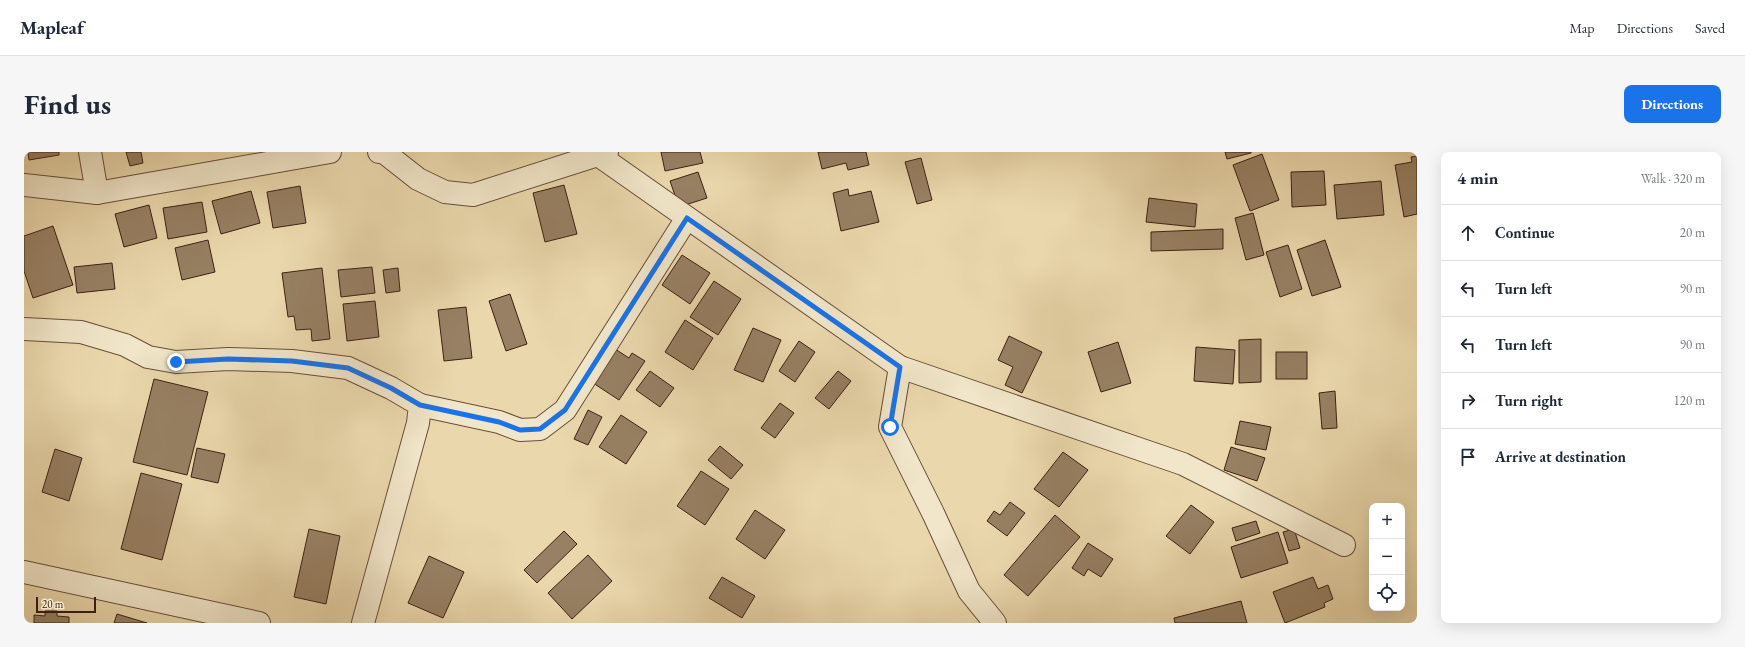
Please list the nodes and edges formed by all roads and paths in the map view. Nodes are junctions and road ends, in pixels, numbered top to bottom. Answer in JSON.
{"nodes":[{"id":1,"x":90,"y":152,"type":"edge"},
{"id":2,"x":330,"y":152,"type":"edge"},
{"id":3,"x":379,"y":152,"type":"edge"},
{"id":4,"x":602,"y":154,"type":"edge"},
{"id":5,"x":24,"y":185,"type":"edge"},
{"id":6,"x":97,"y":193,"type":"junction"},
{"id":7,"x":687,"y":218,"type":"junction"},
{"id":8,"x":24,"y":329,"type":"edge"},
{"id":9,"x":900,"y":367,"type":"junction"},
{"id":10,"x":420,"y":405,"type":"junction"},
{"id":11,"x":1344,"y":545,"type":"dead end"},
{"id":12,"x":24,"y":572,"type":"edge"},
{"id":13,"x":259,"y":623,"type":"edge"},
{"id":14,"x":363,"y":623,"type":"edge"},
{"id":15,"x":995,"y":623,"type":"edge"}],
"edges":[{"from":1,"to":6,"type":"street"},
{"from":2,"to":6,"type":"street"},
{"from":3,"to":4,"type":"street"},
{"from":4,"to":7,"type":"street"},
{"from":5,"to":6,"type":"street"},
{"from":7,"to":9,"type":"street"},
{"from":7,"to":10,"type":"street"},
{"from":8,"to":10,"type":"street"},
{"from":9,"to":11,"type":"street"},
{"from":9,"to":15,"type":"street"},
{"from":10,"to":14,"type":"street"},
{"from":12,"to":13,"type":"street"}]}
